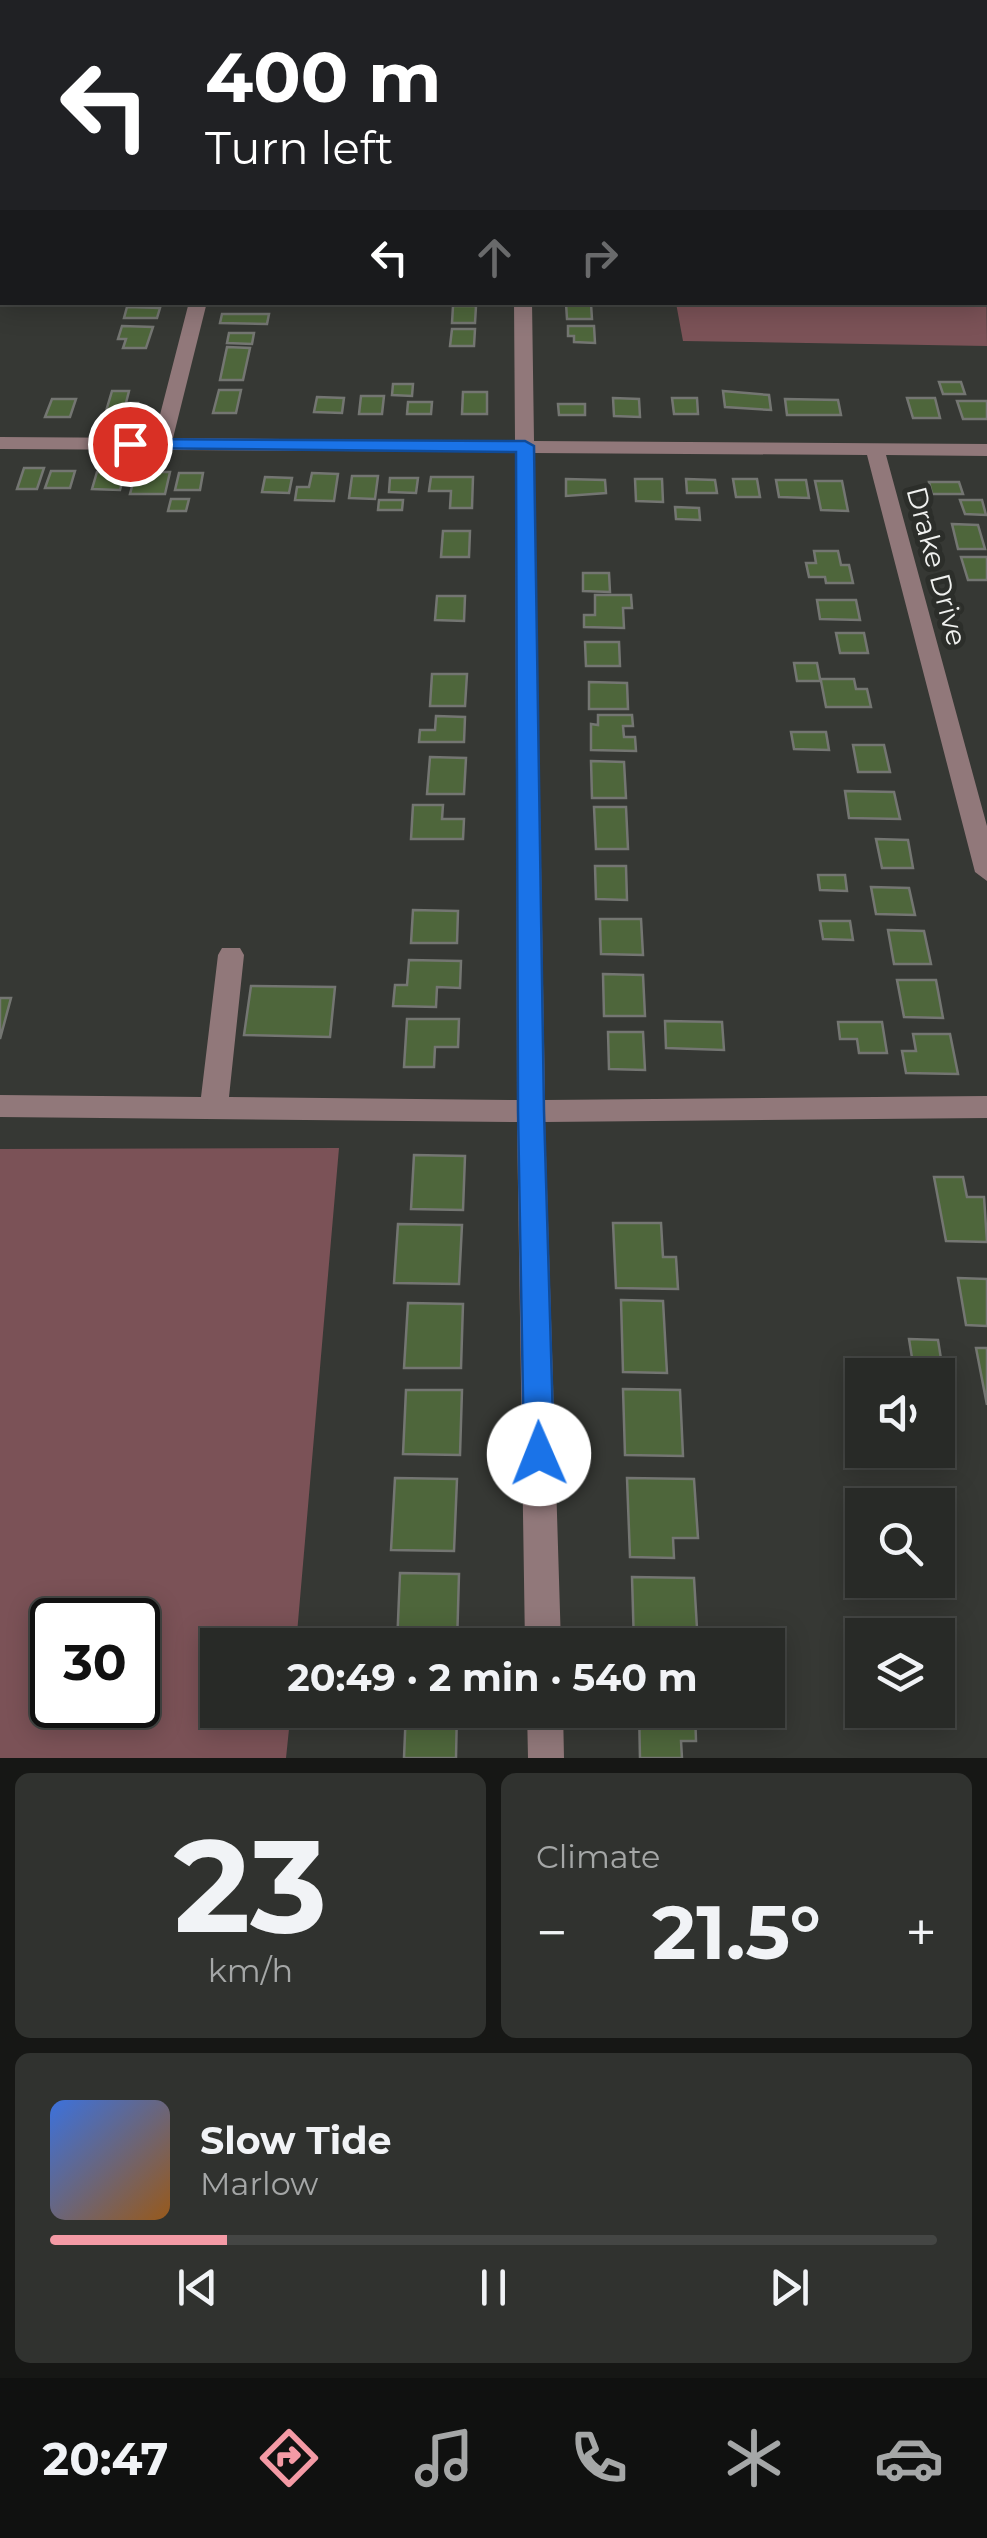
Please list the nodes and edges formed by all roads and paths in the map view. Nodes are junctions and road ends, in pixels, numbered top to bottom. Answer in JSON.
{"nodes":[{"id":1,"x":197,"y":305,"type":"edge"},
{"id":2,"x":523,"y":305,"type":"edge"},
{"id":3,"x":0,"y":443,"type":"edge"},
{"id":4,"x":162,"y":444,"type":"junction"},
{"id":5,"x":525,"y":446,"type":"junction"},
{"id":6,"x":876,"y":449,"type":"junction"},
{"id":7,"x":987,"y":450,"type":"edge"},
{"id":8,"x":987,"y":872,"type":"edge"},
{"id":9,"x":231,"y":955,"type":"dead end"},
{"id":10,"x":0,"y":1106,"type":"edge"},
{"id":11,"x":987,"y":1107,"type":"edge"},
{"id":12,"x":214,"y":1109,"type":"junction"},
{"id":13,"x":531,"y":1111,"type":"junction"},
{"id":14,"x":543,"y":1628,"type":"edge"},
{"id":15,"x":545,"y":1728,"type":"edge"},
{"id":16,"x":546,"y":1758,"type":"edge"}],
"edges":[{"from":1,"to":4,"type":"street"},
{"from":2,"to":5,"type":"street"},
{"from":3,"to":4,"type":"street"},
{"from":4,"to":5,"type":"street"},
{"from":5,"to":6,"type":"street"},
{"from":5,"to":13,"type":"street"},
{"from":6,"to":7,"type":"street"},
{"from":6,"to":8,"type":"street","name":"Drake Drive"},
{"from":9,"to":12,"type":"street"},
{"from":10,"to":12,"type":"street"},
{"from":11,"to":13,"type":"street"},
{"from":12,"to":13,"type":"street"},
{"from":13,"to":14,"type":"street"},
{"from":15,"to":16,"type":"street"}]}
